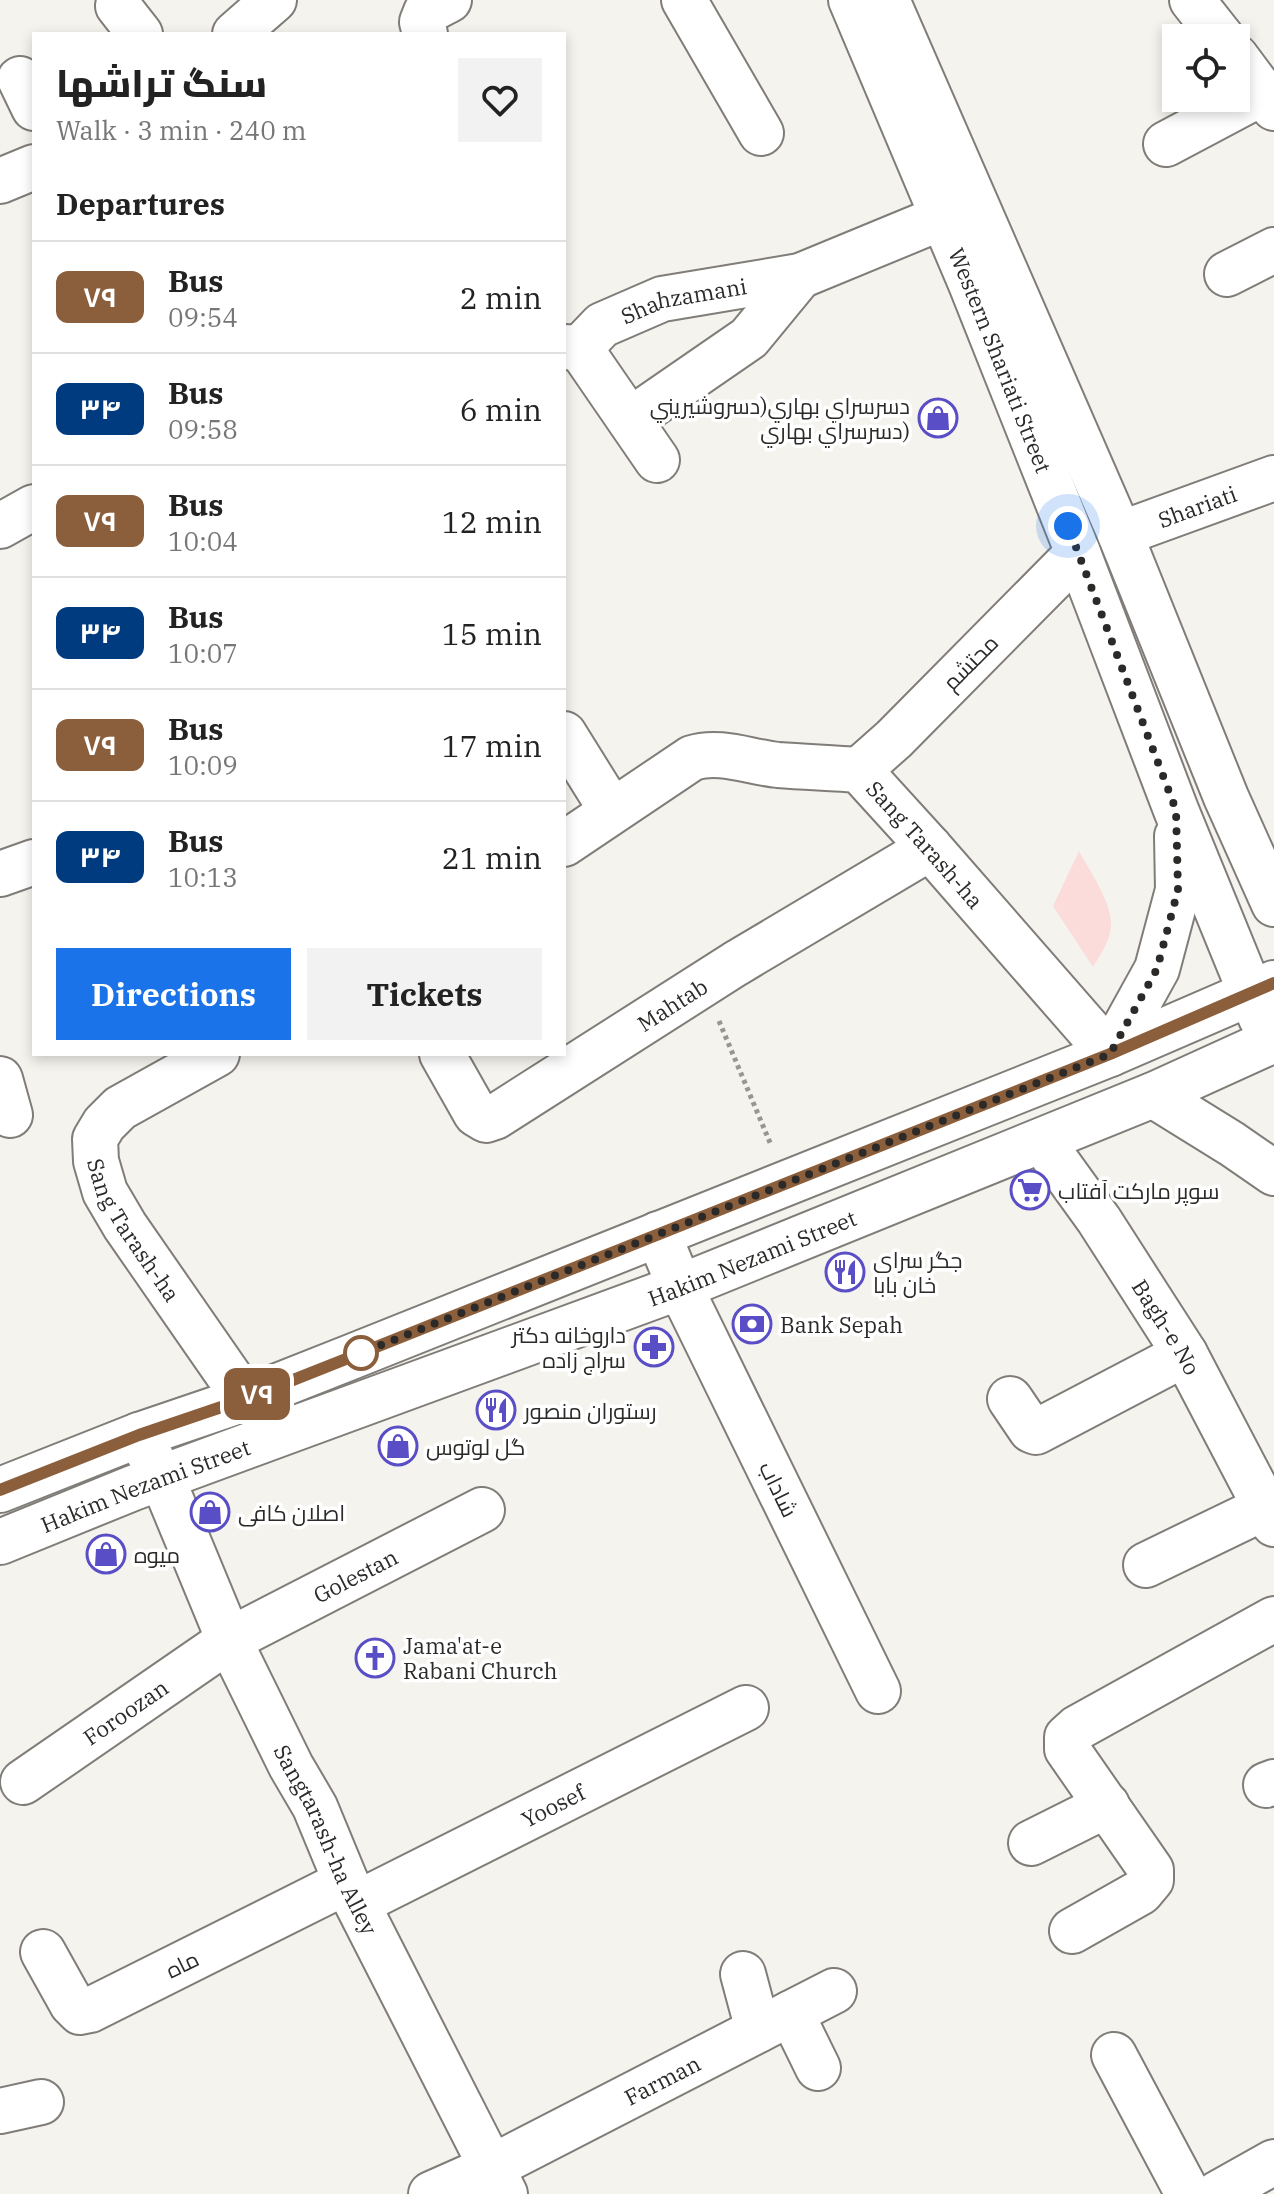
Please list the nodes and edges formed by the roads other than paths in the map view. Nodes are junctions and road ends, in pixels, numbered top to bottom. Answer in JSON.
{"nodes":[{"id":1,"x":274,"y":0,"type":"edge"},
{"id":2,"x":449,"y":0,"type":"edge"},
{"id":3,"x":684,"y":0,"type":"edge"},
{"id":4,"x":851,"y":0,"type":"edge"},
{"id":5,"x":887,"y":0,"type":"edge"},
{"id":6,"x":1192,"y":0,"type":"edge"},
{"id":7,"x":1211,"y":24,"type":"edge"},
{"id":8,"x":237,"y":32,"type":"edge"},
{"id":9,"x":424,"y":32,"type":"edge"},
{"id":10,"x":1250,"y":75,"type":"edge"},
{"id":11,"x":1269,"y":100,"type":"edge"},
{"id":12,"x":761,"y":133,"type":"dead end"},
{"id":13,"x":1166,"y":144,"type":"dead end"},
{"id":14,"x":32,"y":168,"type":"edge"},
{"id":15,"x":0,"y":181,"type":"edge"},
{"id":16,"x":943,"y":217,"type":"junction"},
{"id":17,"x":1274,"y":250,"type":"edge"},
{"id":18,"x":1227,"y":274,"type":"dead end"},
{"id":19,"x":800,"y":276,"type":"junction"},
{"id":20,"x":572,"y":348,"type":"edge"},
{"id":21,"x":630,"y":420,"type":"junction"},
{"id":22,"x":657,"y":460,"type":"dead end"},
{"id":23,"x":1274,"y":478,"type":"edge"},
{"id":24,"x":32,"y":508,"type":"edge"},
{"id":25,"x":0,"y":526,"type":"edge"},
{"id":26,"x":1120,"y":534,"type":"junction"},
{"id":27,"x":1078,"y":553,"type":"junction"},
{"id":28,"x":566,"y":737,"type":"edge"},
{"id":29,"x":859,"y":770,"type":"junction"},
{"id":30,"x":1226,"y":797,"type":"junction"},
{"id":31,"x":1176,"y":810,"type":"junction"},
{"id":32,"x":612,"y":811,"type":"junction"},
{"id":33,"x":1274,"y":838,"type":"edge"},
{"id":34,"x":566,"y":843,"type":"edge"},
{"id":35,"x":930,"y":848,"type":"junction"},
{"id":36,"x":32,"y":863,"type":"edge"},
{"id":37,"x":0,"y":874,"type":"edge"},
{"id":38,"x":1274,"y":904,"type":"edge"},
{"id":39,"x":1262,"y":988,"type":"edge"},
{"id":40,"x":1273,"y":1045,"type":"edge"},
{"id":41,"x":1110,"y":1054,"type":"junction"},
{"id":42,"x":443,"y":1056,"type":"edge"},
{"id":43,"x":199,"y":1059,"type":"edge"},
{"id":44,"x":1153,"y":1095,"type":"junction"},
{"id":45,"x":1042,"y":1141,"type":"junction"},
{"id":46,"x":1274,"y":1173,"type":"edge"},
{"id":47,"x":658,"y":1234,"type":"junction"},
{"id":48,"x":680,"y":1287,"type":"junction"},
{"id":49,"x":1185,"y":1354,"type":"junction"},
{"id":50,"x":245,"y":1399,"type":"junction"},
{"id":51,"x":1010,"y":1399,"type":"dead end"},
{"id":52,"x":139,"y":1435,"type":"junction"},
{"id":53,"x":162,"y":1478,"type":"junction"},
{"id":54,"x":0,"y":1490,"type":"edge"},
{"id":55,"x":482,"y":1510,"type":"dead end"},
{"id":56,"x":1270,"y":1516,"type":"edge"},
{"id":57,"x":0,"y":1542,"type":"edge"},
{"id":58,"x":1146,"y":1565,"type":"dead end"},
{"id":59,"x":1274,"y":1619,"type":"edge"},
{"id":60,"x":229,"y":1640,"type":"junction"},
{"id":61,"x":878,"y":1691,"type":"dead end"},
{"id":62,"x":746,"y":1708,"type":"dead end"},
{"id":63,"x":23,"y":1782,"type":"dead end"},
{"id":64,"x":1107,"y":1805,"type":"junction"},
{"id":65,"x":1031,"y":1843,"type":"dead end"},
{"id":66,"x":352,"y":1892,"type":"junction"},
{"id":67,"x":1072,"y":1931,"type":"dead end"},
{"id":68,"x":43,"y":1952,"type":"dead end"},
{"id":69,"x":743,"y":1974,"type":"dead end"},
{"id":70,"x":834,"y":1991,"type":"dead end"},
{"id":71,"x":774,"y":2021,"type":"junction"},
{"id":72,"x":1114,"y":2055,"type":"dead end"},
{"id":73,"x":818,"y":2068,"type":"dead end"},
{"id":74,"x":1274,"y":2162,"type":"edge"},
{"id":75,"x":498,"y":2181,"type":"edge"},
{"id":76,"x":431,"y":2194,"type":"edge"},
{"id":77,"x":1188,"y":2194,"type":"edge"},
{"id":78,"x":1217,"y":2194,"type":"edge"}],
"edges":[{"from":1,"to":8,"type":"street"},
{"from":2,"to":9,"type":"street"},
{"from":3,"to":12,"type":"street"},
{"from":4,"to":16,"type":"street","name":"Western Shariati Street"},
{"from":5,"to":26,"type":"street","name":"Western Shariati Street"},
{"from":6,"to":7,"type":"street"},
{"from":10,"to":11,"type":"street"},
{"from":11,"to":13,"type":"street"},
{"from":14,"to":15,"type":"street"},
{"from":16,"to":19,"type":"street","name":"Shahzamani"},
{"from":16,"to":27,"type":"street","name":"Western Shariati Street"},
{"from":17,"to":18,"type":"street"},
{"from":19,"to":20,"type":"street","name":"Shahzamani"},
{"from":19,"to":21,"type":"street","name":"Shahzamani"},
{"from":20,"to":21,"type":"street","name":"Shahzamani"},
{"from":21,"to":22,"type":"street","name":"Shahzamani"},
{"from":23,"to":26,"type":"street","name":"Shariati"},
{"from":24,"to":25,"type":"street"},
{"from":26,"to":30,"type":"street","name":"Western Shariati Street"},
{"from":27,"to":29,"type":"street","name":"محتشم"},
{"from":27,"to":31,"type":"street","name":"Western Shariati Street"},
{"from":28,"to":32,"type":"street"},
{"from":29,"to":32,"type":"street","name":"Sang Tarash-ha"},
{"from":29,"to":35,"type":"street","name":"Sang Tarash-ha"},
{"from":30,"to":33,"type":"street"},
{"from":30,"to":38,"type":"street","name":"Western Shariati Street"},
{"from":31,"to":39,"type":"street","name":"Western Shariati Street"},
{"from":31,"to":41,"type":"street"},
{"from":32,"to":34,"type":"street","name":"Sang Tarash-ha"},
{"from":35,"to":41,"type":"street","name":"Sang Tarash-ha"},
{"from":35,"to":42,"type":"street","name":"Mahtab"},
{"from":36,"to":37,"type":"street"},
{"from":39,"to":40,"type":"street","name":"Western Shariati Street"},
{"from":39,"to":41,"type":"street","name":"Hakim Nezami Street"},
{"from":40,"to":44,"type":"street","name":"Hakim Nezami Street"},
{"from":41,"to":47,"type":"street","name":"Hakim Nezami Street"},
{"from":43,"to":50,"type":"street","name":"Sang Tarash-ha"},
{"from":44,"to":45,"type":"street","name":"Hakim Nezami Street"},
{"from":44,"to":46,"type":"street"},
{"from":45,"to":48,"type":"street","name":"Hakim Nezami Street"},
{"from":45,"to":49,"type":"street","name":"Bagh-e No"},
{"from":47,"to":48,"type":"street","name":"شاداب"},
{"from":47,"to":50,"type":"street","name":"Hakim Nezami Street"},
{"from":48,"to":53,"type":"street","name":"Hakim Nezami Street"},
{"from":48,"to":61,"type":"street","name":"شاداب"},
{"from":49,"to":51,"type":"street"},
{"from":49,"to":56,"type":"street","name":"Bagh-e No"},
{"from":50,"to":52,"type":"street","name":"Hakim Nezami Street"},
{"from":52,"to":53,"type":"street","name":"Sangtarash-ha Alley"},
{"from":52,"to":54,"type":"street","name":"Hakim Nezami Street"},
{"from":53,"to":57,"type":"street","name":"Hakim Nezami Street"},
{"from":53,"to":60,"type":"street","name":"Sangtarash-ha Alley"},
{"from":55,"to":60,"type":"street","name":"Golestan"},
{"from":56,"to":58,"type":"street"},
{"from":59,"to":64,"type":"street"},
{"from":60,"to":63,"type":"street","name":"Foroozan"},
{"from":60,"to":66,"type":"street","name":"Sangtarash-ha Alley"},
{"from":62,"to":66,"type":"street","name":"Yoosef"},
{"from":64,"to":65,"type":"street"},
{"from":64,"to":67,"type":"street"},
{"from":66,"to":68,"type":"street","name":"ماه"},
{"from":66,"to":75,"type":"street","name":"Sangtarash-ha Alley"},
{"from":69,"to":71,"type":"street"},
{"from":70,"to":71,"type":"street","name":"Farman"},
{"from":71,"to":73,"type":"street"},
{"from":71,"to":75,"type":"street","name":"Farman"},
{"from":72,"to":77,"type":"street"},
{"from":74,"to":78,"type":"street"},
{"from":75,"to":76,"type":"street","name":"Farman"}]}
